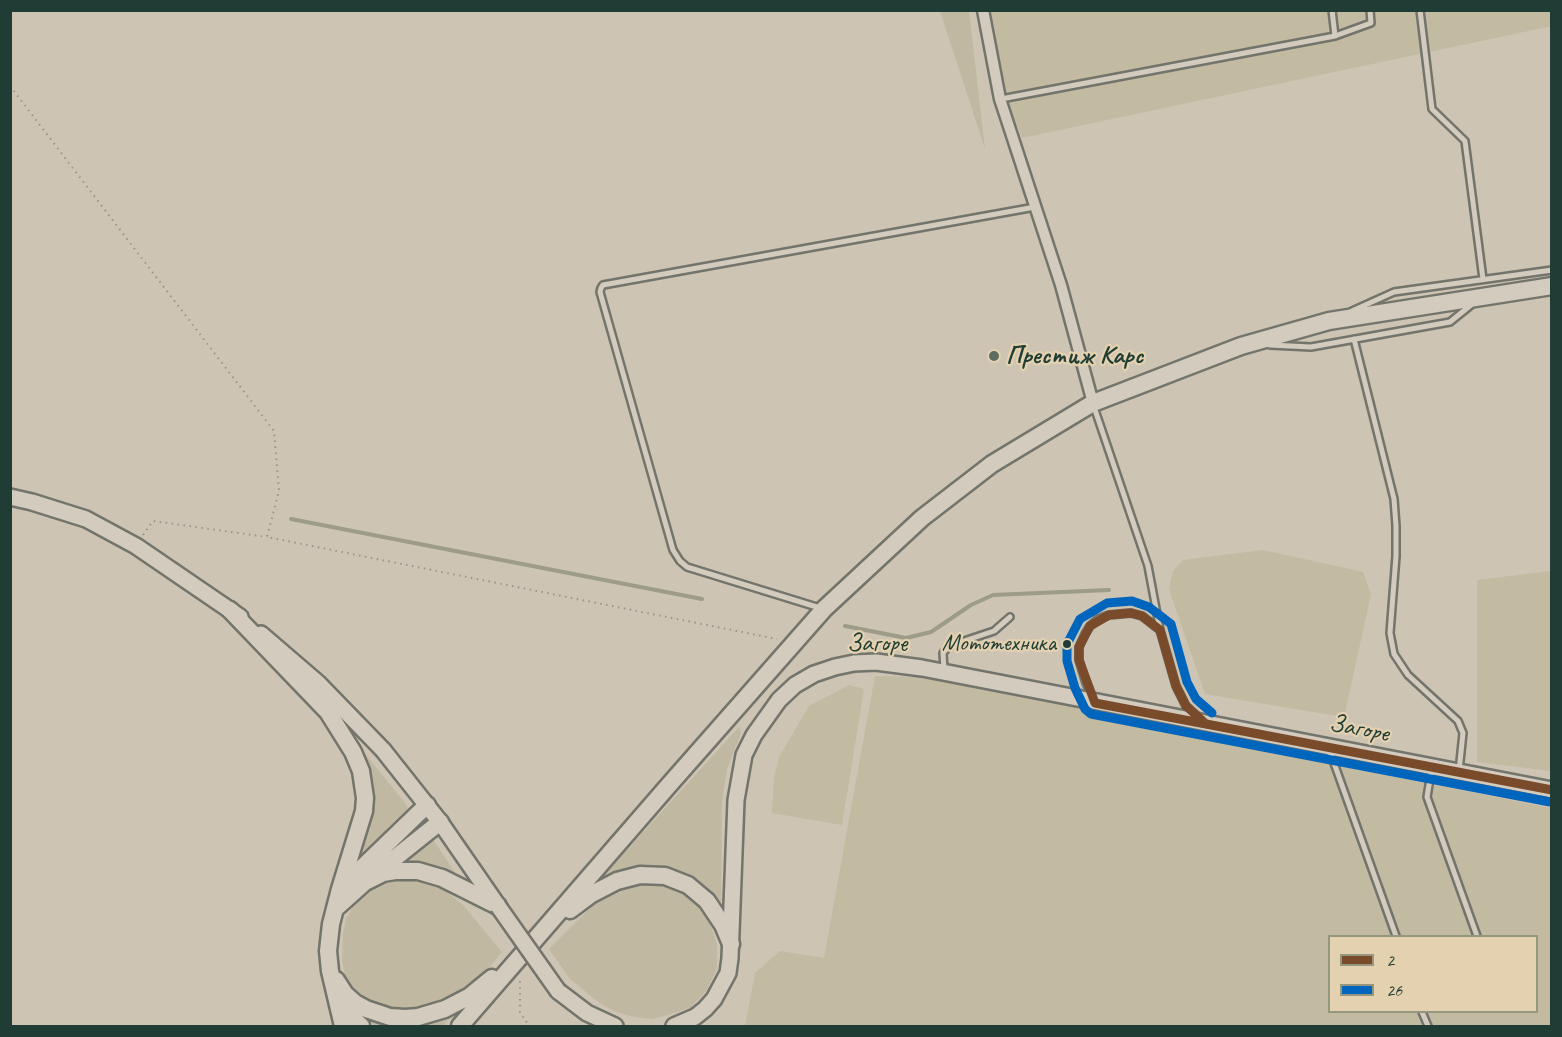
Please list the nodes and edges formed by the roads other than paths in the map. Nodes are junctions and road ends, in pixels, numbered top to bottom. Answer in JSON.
{"nodes":[{"id":1,"x":983,"y":10,"type":"edge"},
{"id":2,"x":1332,"y":10,"type":"edge"},
{"id":3,"x":1371,"y":10,"type":"edge"},
{"id":4,"x":1420,"y":10,"type":"edge"},
{"id":5,"x":1335,"y":36,"type":"junction"},
{"id":6,"x":1000,"y":99,"type":"junction"},
{"id":7,"x":1036,"y":207,"type":"junction"},
{"id":8,"x":1551,"y":270,"type":"edge"},
{"id":9,"x":1484,"y":279,"type":"junction"},
{"id":10,"x":1551,"y":286,"type":"edge"},
{"id":11,"x":1481,"y":297,"type":"junction"},
{"id":12,"x":1329,"y":321,"type":"junction"},
{"id":13,"x":1354,"y":339,"type":"junction"},
{"id":14,"x":1248,"y":344,"type":"junction"},
{"id":15,"x":1093,"y":403,"type":"junction"},
{"id":16,"x":10,"y":497,"type":"edge"},
{"id":17,"x":824,"y":609,"type":"junction"},
{"id":18,"x":230,"y":610,"type":"junction"},
{"id":19,"x":1010,"y":617,"type":"dead end"},
{"id":20,"x":1160,"y":630,"type":"junction"},
{"id":21,"x":944,"y":674,"type":"junction"},
{"id":22,"x":1095,"y":703,"type":"junction"},
{"id":23,"x":1206,"y":724,"type":"junction"},
{"id":24,"x":1329,"y":748,"type":"junction"},
{"id":25,"x":1432,"y":767,"type":"junction"},
{"id":26,"x":1458,"y":773,"type":"junction"},
{"id":27,"x":1551,"y":790,"type":"edge"},
{"id":28,"x":427,"y":805,"type":"junction"},
{"id":29,"x":440,"y":822,"type":"junction"},
{"id":30,"x":365,"y":882,"type":"junction"},
{"id":31,"x":340,"y":890,"type":"junction"},
{"id":32,"x":498,"y":906,"type":"junction"},
{"id":33,"x":336,"y":908,"type":"junction"},
{"id":34,"x":547,"y":927,"type":"junction"},
{"id":35,"x":1396,"y":935,"type":"edge"},
{"id":36,"x":1477,"y":935,"type":"edge"},
{"id":37,"x":731,"y":944,"type":"junction"},
{"id":38,"x":519,"y":957,"type":"junction"},
{"id":39,"x":330,"y":971,"type":"junction"},
{"id":40,"x":338,"y":1004,"type":"junction"},
{"id":41,"x":343,"y":1026,"type":"edge"},
{"id":42,"x":361,"y":1026,"type":"edge"},
{"id":43,"x":460,"y":1026,"type":"edge"},
{"id":44,"x":615,"y":1026,"type":"edge"},
{"id":45,"x":674,"y":1026,"type":"edge"}],
"edges":[{"from":1,"to":6,"type":"street"},
{"from":2,"to":5,"type":"lane"},
{"from":3,"to":5,"type":"lane"},
{"from":4,"to":9,"type":"lane"},
{"from":5,"to":6,"type":"lane"},
{"from":6,"to":7,"type":"street"},
{"from":7,"to":15,"type":"street"},
{"from":7,"to":17,"type":"lane"},
{"from":8,"to":9,"type":"lane"},
{"from":9,"to":12,"type":"lane"},
{"from":10,"to":11,"type":"main road"},
{"from":11,"to":12,"type":"main road"},
{"from":11,"to":13,"type":"lane"},
{"from":12,"to":14,"type":"main road"},
{"from":13,"to":14,"type":"lane"},
{"from":13,"to":26,"type":"lane"},
{"from":14,"to":15,"type":"main road"},
{"from":15,"to":17,"type":"main road"},
{"from":15,"to":20,"type":"lane"},
{"from":16,"to":18,"type":"street"},
{"from":17,"to":34,"type":"main road"},
{"from":18,"to":28,"type":"street"},
{"from":18,"to":31,"type":"main road"},
{"from":19,"to":21,"type":"lane"},
{"from":20,"to":22,"type":"lane"},
{"from":20,"to":23,"type":"lane"},
{"from":21,"to":22,"type":"street","name":"Загоре"},
{"from":21,"to":37,"type":"street","name":"Загоре"},
{"from":22,"to":23,"type":"street","name":"Загоре"},
{"from":23,"to":24,"type":"street","name":"Загоре"},
{"from":24,"to":25,"type":"street","name":"Загоре"},
{"from":24,"to":35,"type":"lane"},
{"from":25,"to":26,"type":"street","name":"Загоре"},
{"from":25,"to":36,"type":"lane"},
{"from":26,"to":27,"type":"street","name":"Загоре"},
{"from":28,"to":29,"type":"street"},
{"from":28,"to":31,"type":"main road"},
{"from":29,"to":30,"type":"main road"},
{"from":29,"to":32,"type":"street"},
{"from":30,"to":32,"type":"main road"},
{"from":30,"to":33,"type":"main road"},
{"from":31,"to":33,"type":"main road"},
{"from":32,"to":44,"type":"street","bridge":true},
{"from":33,"to":39,"type":"main road"},
{"from":34,"to":37,"type":"main road"},
{"from":34,"to":38,"type":"main road"},
{"from":37,"to":45,"type":"street","name":"Загоре"},
{"from":38,"to":39,"type":"main road"},
{"from":38,"to":43,"type":"main road"},
{"from":39,"to":40,"type":"main road"},
{"from":40,"to":41,"type":"main road"},
{"from":40,"to":42,"type":"main road"}]}
